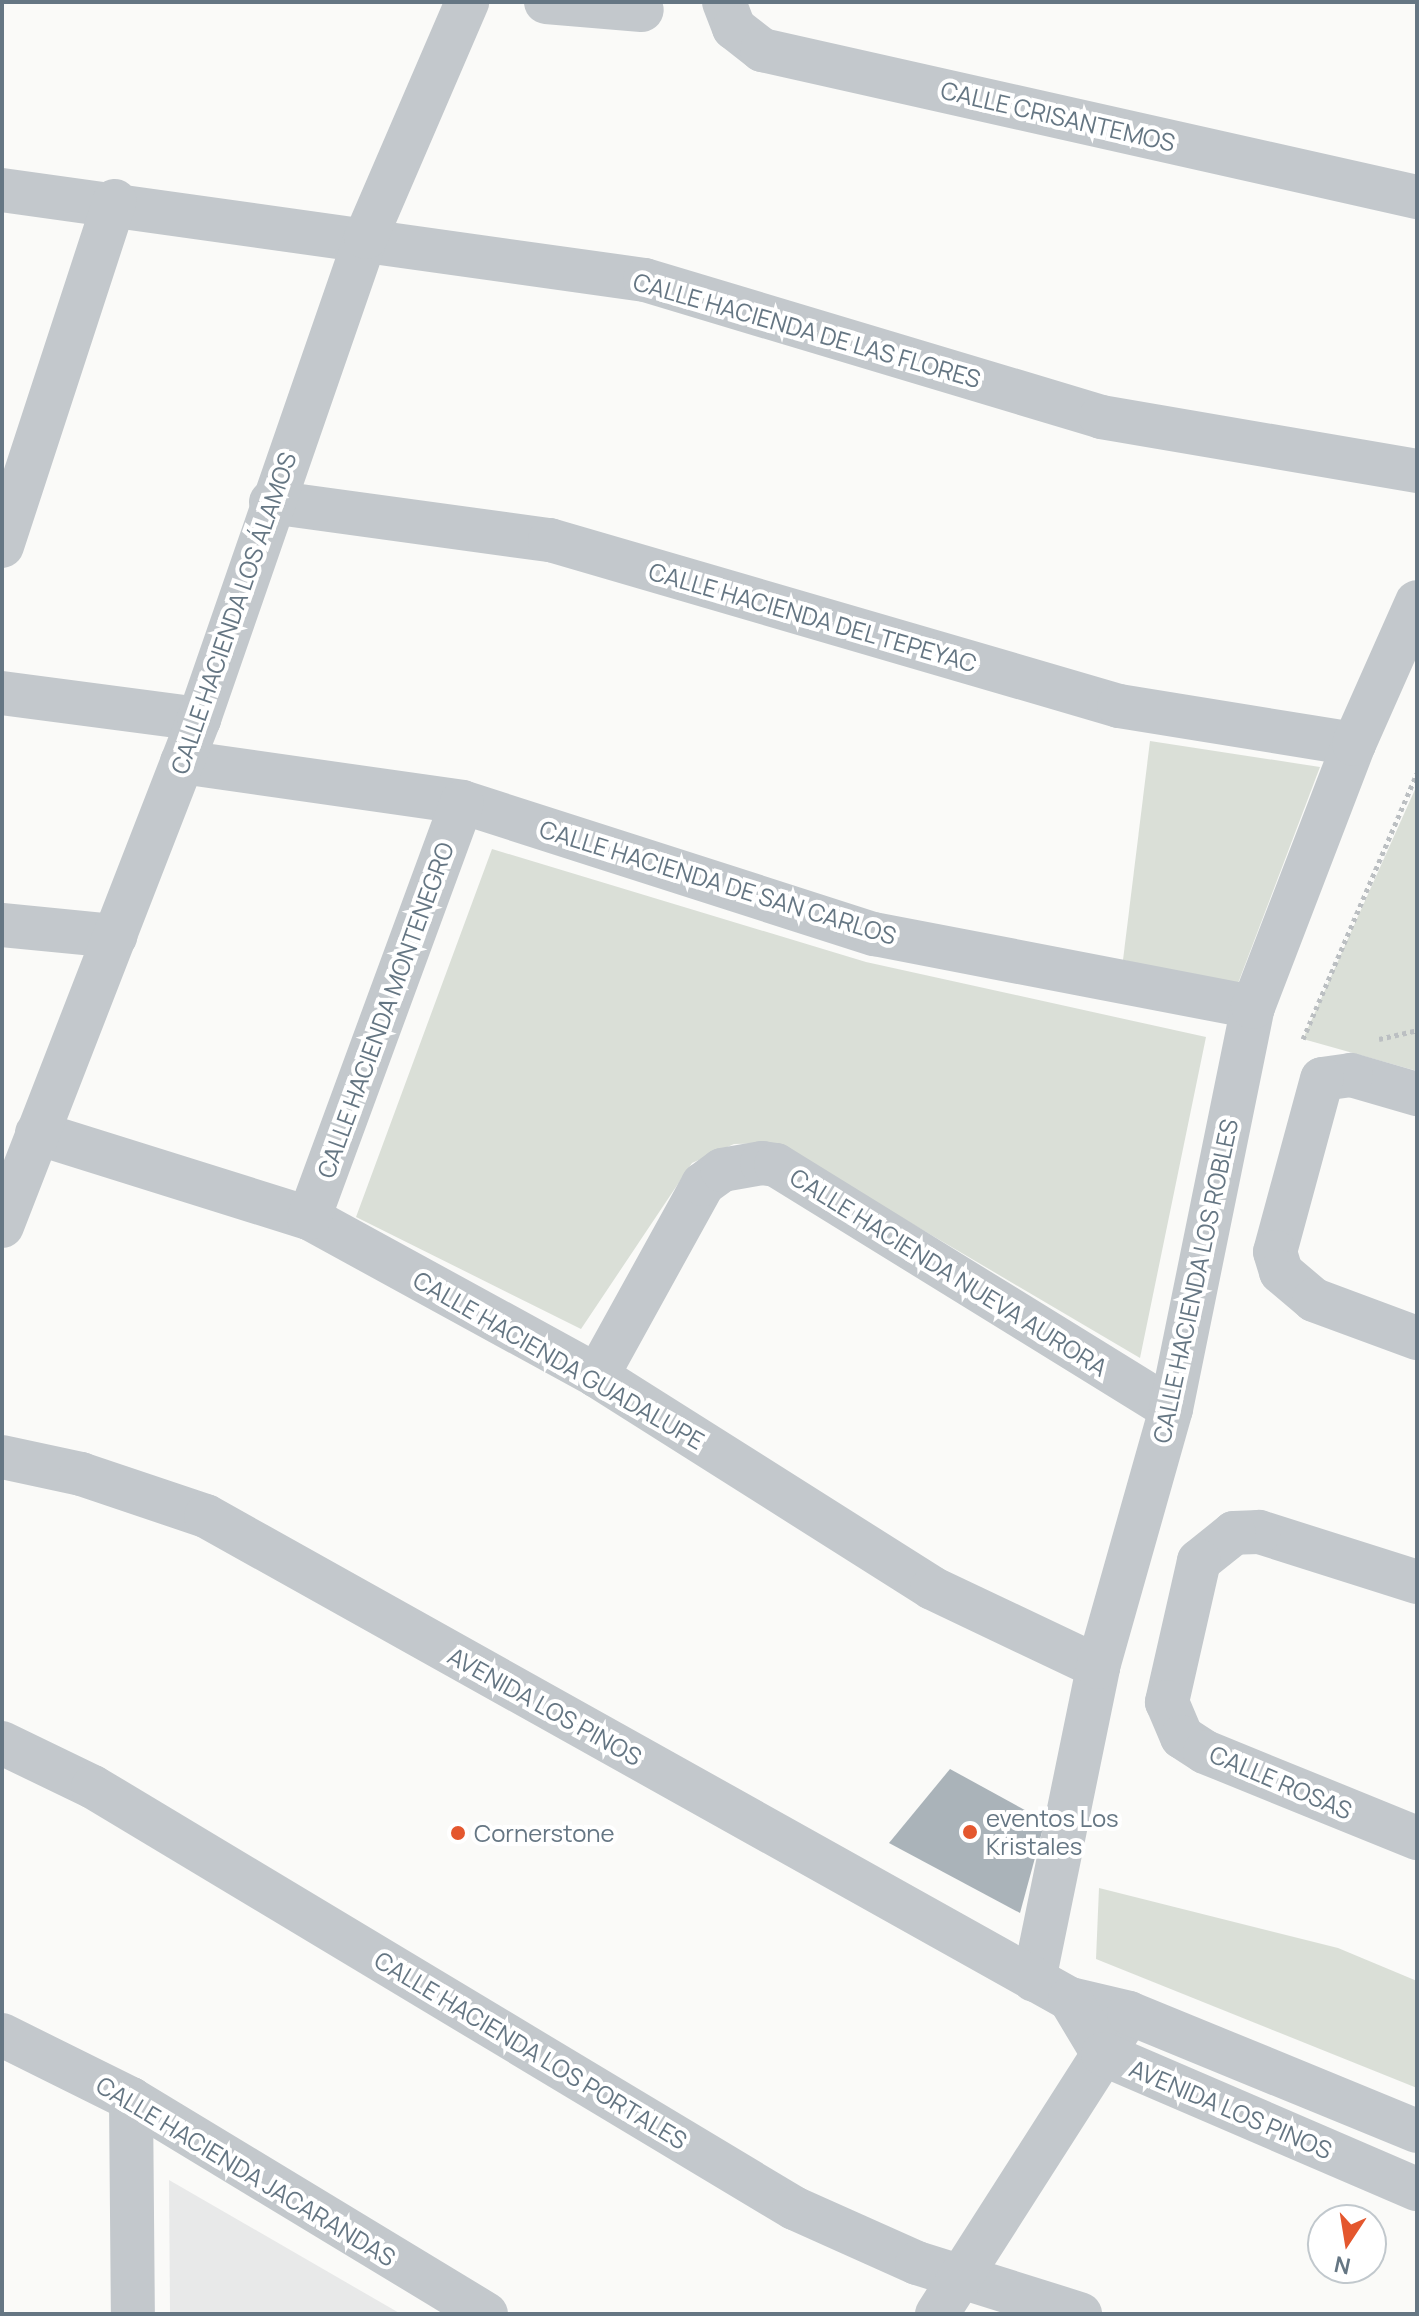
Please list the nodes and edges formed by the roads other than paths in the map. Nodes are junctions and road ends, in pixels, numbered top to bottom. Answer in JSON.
{"nodes":[{"id":1,"x":467,"y":2,"type":"edge"},
{"id":2,"x":546,"y":2,"type":"edge"},
{"id":3,"x":724,"y":2,"type":"edge"},
{"id":4,"x":642,"y":10,"type":"dead end"},
{"id":5,"x":2,"y":190,"type":"edge"},
{"id":6,"x":1417,"y":197,"type":"edge"},
{"id":7,"x":115,"y":201,"type":"junction"},
{"id":8,"x":366,"y":237,"type":"junction"},
{"id":9,"x":1417,"y":471,"type":"edge"},
{"id":10,"x":271,"y":502,"type":"junction"},
{"id":11,"x":2,"y":546,"type":"edge"},
{"id":12,"x":1417,"y":602,"type":"edge"},
{"id":13,"x":2,"y":693,"type":"edge"},
{"id":14,"x":199,"y":719,"type":"junction"},
{"id":15,"x":1354,"y":744,"type":"junction"},
{"id":16,"x":182,"y":762,"type":"junction"},
{"id":17,"x":462,"y":802,"type":"junction"},
{"id":18,"x":2,"y":925,"type":"edge"},
{"id":19,"x":115,"y":936,"type":"junction"},
{"id":20,"x":1253,"y":1007,"type":"junction"},
{"id":21,"x":1417,"y":1094,"type":"edge"},
{"id":22,"x":37,"y":1133,"type":"junction"},
{"id":23,"x":10,"y":1183,"type":"edge"},
{"id":24,"x":309,"y":1218,"type":"junction"},
{"id":25,"x":2,"y":1226,"type":"edge"},
{"id":26,"x":1417,"y":1338,"type":"edge"},
{"id":27,"x":597,"y":1376,"type":"junction"},
{"id":28,"x":1171,"y":1409,"type":"junction"},
{"id":29,"x":2,"y":1457,"type":"edge"},
{"id":30,"x":1417,"y":1582,"type":"edge"},
{"id":31,"x":1098,"y":1667,"type":"junction"},
{"id":32,"x":2,"y":1743,"type":"edge"},
{"id":33,"x":1417,"y":1838,"type":"edge"},
{"id":34,"x":1052,"y":1990,"type":"junction"},
{"id":35,"x":1129,"y":2013,"type":"junction"},
{"id":36,"x":2,"y":2035,"type":"edge"},
{"id":37,"x":1103,"y":2054,"type":"junction"},
{"id":38,"x":131,"y":2099,"type":"junction"},
{"id":39,"x":1417,"y":2131,"type":"edge"},
{"id":40,"x":1417,"y":2189,"type":"edge"},
{"id":41,"x":961,"y":2274,"type":"junction"},
{"id":42,"x":133,"y":2314,"type":"edge"},
{"id":43,"x":486,"y":2314,"type":"edge"},
{"id":44,"x":937,"y":2314,"type":"edge"},
{"id":45,"x":1080,"y":2314,"type":"edge"}],
"edges":[{"from":1,"to":8,"type":"street","name":"CALLE HACIENDA LOS ÁLAMOS"},
{"from":2,"to":4,"type":"street"},
{"from":3,"to":6,"type":"street","name":"CALLE CRISANTEMOS"},
{"from":5,"to":7,"type":"street","name":"CALLE HACIENDA DE LAS FLORES"},
{"from":7,"to":8,"type":"street","name":"CALLE HACIENDA DE LAS FLORES"},
{"from":7,"to":11,"type":"street"},
{"from":8,"to":9,"type":"street","name":"CALLE HACIENDA DE LAS FLORES"},
{"from":8,"to":10,"type":"street","name":"CALLE HACIENDA LOS ÁLAMOS"},
{"from":10,"to":14,"type":"street","name":"CALLE HACIENDA LOS ÁLAMOS"},
{"from":10,"to":15,"type":"street","name":"CALLE HACIENDA DEL TEPEYAC"},
{"from":12,"to":15,"type":"street","name":"CALLE HACIENDA LOS ROBLES"},
{"from":13,"to":14,"type":"street"},
{"from":14,"to":16,"type":"street","name":"CALLE HACIENDA LOS ÁLAMOS"},
{"from":15,"to":20,"type":"street","name":"CALLE HACIENDA LOS ROBLES"},
{"from":16,"to":17,"type":"street","name":"CALLE HACIENDA DE SAN CARLOS"},
{"from":16,"to":19,"type":"street","name":"CALLE HACIENDA LOS ÁLAMOS"},
{"from":17,"to":20,"type":"street","name":"CALLE HACIENDA DE SAN CARLOS"},
{"from":17,"to":24,"type":"street","name":"CALLE HACIENDA MONTENEGRO"},
{"from":18,"to":19,"type":"street"},
{"from":19,"to":22,"type":"street","name":"CALLE HACIENDA LOS ÁLAMOS"},
{"from":20,"to":28,"type":"street","name":"CALLE HACIENDA LOS ROBLES"},
{"from":21,"to":26,"type":"street"},
{"from":22,"to":23,"type":"street","name":"CALLE HACIENDA LOS ÁLAMOS"},
{"from":22,"to":24,"type":"street","name":"CALLE HACIENDA GUADALUPE"},
{"from":23,"to":25,"type":"street","name":"CALLE HACIENDA LOS ÁLAMOS"},
{"from":24,"to":27,"type":"street","name":"CALLE HACIENDA GUADALUPE"},
{"from":27,"to":28,"type":"street","name":"CALLE HACIENDA NUEVA AURORA"},
{"from":27,"to":31,"type":"street","name":"CALLE HACIENDA GUADALUPE"},
{"from":28,"to":31,"type":"street","name":"CALLE HACIENDA LOS ROBLES"},
{"from":29,"to":34,"type":"street","name":"AVENIDA LOS PINOS"},
{"from":30,"to":33,"type":"street","name":"CALLE ROSAS"},
{"from":31,"to":34,"type":"street","name":"CALLE HACIENDA LOS ROBLES"},
{"from":32,"to":41,"type":"street","name":"CALLE HACIENDA LOS PORTALES"},
{"from":34,"to":35,"type":"street","name":"AVENIDA LOS PINOS"},
{"from":34,"to":37,"type":"street","name":"AVENIDA LOS PINOS"},
{"from":35,"to":37,"type":"street"},
{"from":35,"to":39,"type":"street","name":"AVENIDA LOS PINOS"},
{"from":36,"to":38,"type":"street","name":"CALLE HACIENDA JACARANDAS"},
{"from":37,"to":40,"type":"street","name":"AVENIDA LOS PINOS"},
{"from":37,"to":41,"type":"street"},
{"from":38,"to":42,"type":"street"},
{"from":38,"to":43,"type":"street","name":"CALLE HACIENDA JACARANDAS"},
{"from":41,"to":44,"type":"street"},
{"from":41,"to":45,"type":"street","name":"CALLE HACIENDA LOS PORTALES"}]}
